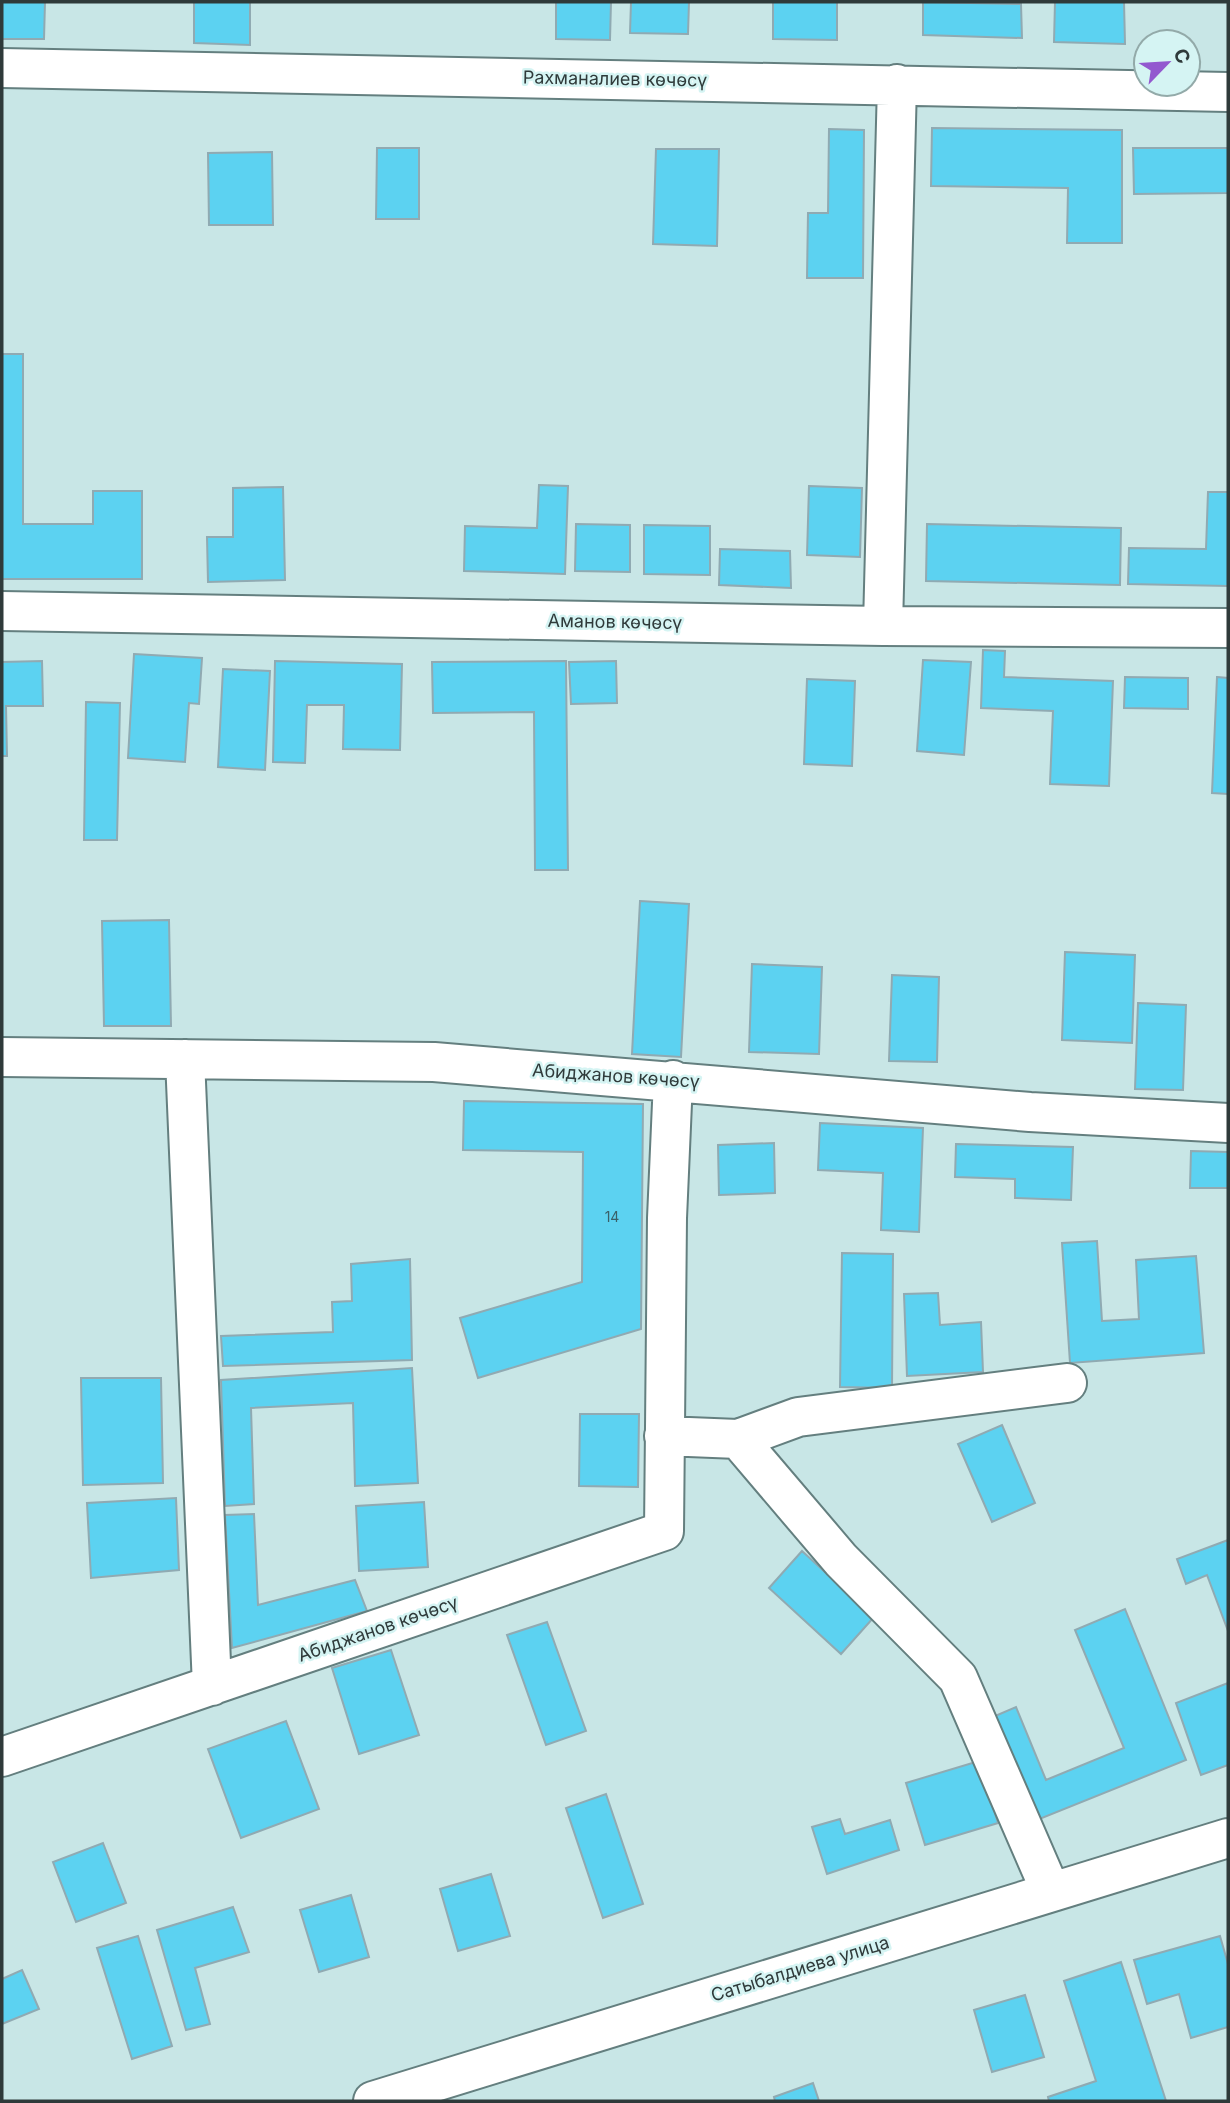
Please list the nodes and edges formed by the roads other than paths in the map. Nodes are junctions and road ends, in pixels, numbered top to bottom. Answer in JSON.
{"nodes":[{"id":1,"x":2,"y":68,"type":"edge"},
{"id":2,"x":897,"y":84,"type":"junction"},
{"id":3,"x":1228,"y":92,"type":"edge"},
{"id":4,"x":2,"y":611,"type":"edge"},
{"id":5,"x":883,"y":626,"type":"junction"},
{"id":6,"x":1228,"y":628,"type":"edge"},
{"id":7,"x":2,"y":1057,"type":"edge"},
{"id":8,"x":185,"y":1059,"type":"junction"},
{"id":9,"x":673,"y":1080,"type":"junction"},
{"id":10,"x":1228,"y":1123,"type":"edge"},
{"id":11,"x":1067,"y":1383,"type":"dead end"},
{"id":12,"x":664,"y":1436,"type":"junction"},
{"id":13,"x":738,"y":1439,"type":"junction"},
{"id":14,"x":212,"y":1686,"type":"junction"},
{"id":15,"x":2,"y":1757,"type":"edge"},
{"id":16,"x":1228,"y":1838,"type":"edge"},
{"id":17,"x":1051,"y":1892,"type":"junction"},
{"id":18,"x":373,"y":2101,"type":"edge"}],
"edges":[{"from":1,"to":2,"type":"street","name":"Рахманалиев көчөсү"},
{"from":2,"to":3,"type":"street","name":"Рахманалиев көчөсү"},
{"from":2,"to":5,"type":"street"},
{"from":4,"to":5,"type":"street","name":"Аманов көчөсү"},
{"from":5,"to":6,"type":"street","name":"Аманов көчөсү"},
{"from":7,"to":8,"type":"street","name":"Абиджанов көчөсү"},
{"from":8,"to":9,"type":"street","name":"Абиджанов көчөсү"},
{"from":8,"to":14,"type":"street"},
{"from":9,"to":10,"type":"street","name":"Абиджанов көчөсү"},
{"from":9,"to":12,"type":"street"},
{"from":11,"to":13,"type":"street"},
{"from":12,"to":13,"type":"street"},
{"from":12,"to":14,"type":"street","name":"Абиджанов көчөсү"},
{"from":13,"to":17,"type":"street"},
{"from":14,"to":15,"type":"street","name":"Абиджанов көчөсү"},
{"from":16,"to":17,"type":"street","name":"Сатыбалдиева улица"},
{"from":17,"to":18,"type":"street","name":"Сатыбалдиева улица"}]}
